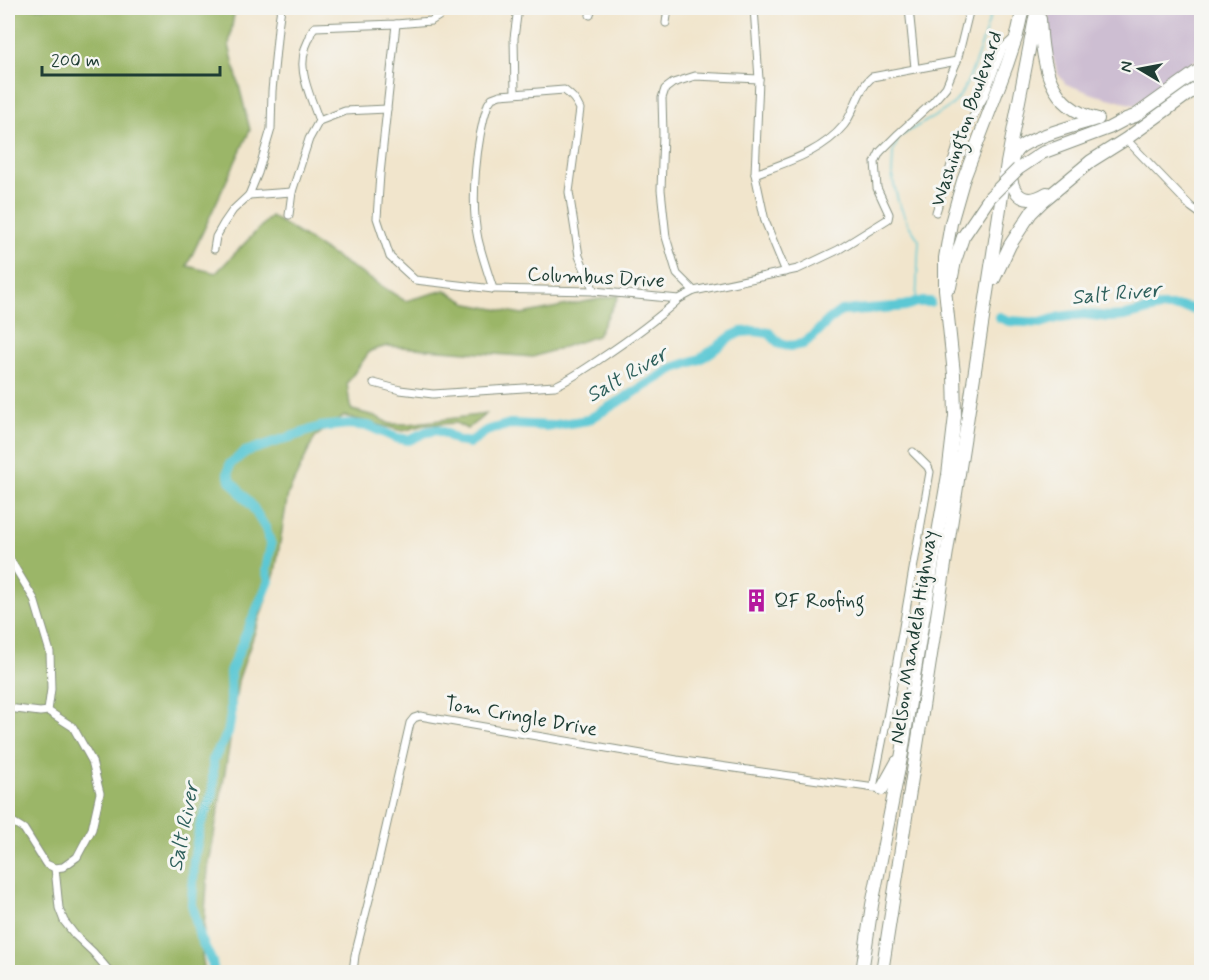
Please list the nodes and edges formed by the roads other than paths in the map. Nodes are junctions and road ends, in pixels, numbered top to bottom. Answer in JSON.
{"nodes":[{"id":1,"x":281,"y":8,"type":"edge"},
{"id":2,"x":442,"y":8,"type":"edge"},
{"id":3,"x":518,"y":8,"type":"edge"},
{"id":4,"x":669,"y":8,"type":"edge"},
{"id":5,"x":754,"y":8,"type":"edge"},
{"id":6,"x":909,"y":8,"type":"edge"},
{"id":7,"x":970,"y":8,"type":"edge"},
{"id":8,"x":1023,"y":8,"type":"edge"},
{"id":9,"x":1038,"y":8,"type":"edge"},
{"id":10,"x":666,"y":23,"type":"dead end"},
{"id":11,"x":396,"y":24,"type":"junction"},
{"id":12,"x":1017,"y":35,"type":"junction"},
{"id":13,"x":957,"y":61,"type":"junction"},
{"id":14,"x":915,"y":68,"type":"junction"},
{"id":15,"x":1202,"y":68,"type":"edge"},
{"id":16,"x":759,"y":79,"type":"junction"},
{"id":17,"x":1202,"y":84,"type":"edge"},
{"id":18,"x":515,"y":93,"type":"junction"},
{"id":19,"x":387,"y":109,"type":"junction"},
{"id":20,"x":1097,"y":119,"type":"junction"},
{"id":21,"x":1125,"y":119,"type":"junction"},
{"id":22,"x":319,"y":121,"type":"junction"},
{"id":23,"x":1126,"y":139,"type":"junction"},
{"id":24,"x":755,"y":174,"type":"junction"},
{"id":25,"x":1066,"y":182,"type":"junction"},
{"id":26,"x":292,"y":192,"type":"junction"},
{"id":27,"x":249,"y":195,"type":"junction"},
{"id":28,"x":936,"y":212,"type":"dead end"},
{"id":29,"x":1202,"y":214,"type":"edge"},
{"id":30,"x":289,"y":215,"type":"dead end"},
{"id":31,"x":214,"y":249,"type":"dead end"},
{"id":32,"x":786,"y":272,"type":"junction"},
{"id":33,"x":493,"y":289,"type":"junction"},
{"id":34,"x":594,"y":291,"type":"junction"},
{"id":35,"x":694,"y":291,"type":"junction"},
{"id":36,"x":679,"y":299,"type":"junction"},
{"id":37,"x":985,"y":308,"type":"junction"},
{"id":38,"x":949,"y":315,"type":"junction"},
{"id":39,"x":374,"y":383,"type":"dead end"},
{"id":40,"x":913,"y":452,"type":"dead end"},
{"id":41,"x":8,"y":556,"type":"edge"},
{"id":42,"x":8,"y":708,"type":"edge"},
{"id":43,"x":48,"y":711,"type":"junction"},
{"id":44,"x":903,"y":753,"type":"junction"},
{"id":45,"x":877,"y":789,"type":"junction"},
{"id":46,"x":8,"y":819,"type":"edge"},
{"id":47,"x":55,"y":868,"type":"junction"},
{"id":48,"x":110,"y":972,"type":"edge"},
{"id":49,"x":353,"y":972,"type":"edge"},
{"id":50,"x":862,"y":972,"type":"edge"},
{"id":51,"x":882,"y":972,"type":"edge"}],
"edges":[{"from":1,"to":27,"type":"street"},
{"from":2,"to":11,"type":"street"},
{"from":3,"to":18,"type":"street"},
{"from":4,"to":10,"type":"street"},
{"from":5,"to":16,"type":"street"},
{"from":6,"to":14,"type":"street"},
{"from":7,"to":13,"type":"street","name":"Columbus Drive"},
{"from":8,"to":12,"type":"highway","name":"Washington Boulevard"},
{"from":9,"to":20,"type":"highway"},
{"from":9,"to":37,"type":"highway","name":"Washington Boulevard"},
{"from":11,"to":19,"type":"street","name":"Columbus Drive"},
{"from":11,"to":22,"type":"street"},
{"from":12,"to":28,"type":"street"},
{"from":12,"to":38,"type":"highway","name":"Washington Boulevard"},
{"from":13,"to":14,"type":"street"},
{"from":13,"to":32,"type":"street","name":"Columbus Drive"},
{"from":14,"to":24,"type":"street"},
{"from":15,"to":21,"type":"highway"},
{"from":16,"to":24,"type":"street"},
{"from":16,"to":35,"type":"street"},
{"from":17,"to":23,"type":"highway"},
{"from":18,"to":33,"type":"street"},
{"from":18,"to":34,"type":"street"},
{"from":19,"to":22,"type":"street"},
{"from":19,"to":33,"type":"street","name":"Columbus Drive"},
{"from":20,"to":21,"type":"highway"},
{"from":20,"to":25,"type":"highway"},
{"from":21,"to":38,"type":"highway","bridge":true},
{"from":22,"to":26,"type":"street"},
{"from":23,"to":25,"type":"highway"},
{"from":23,"to":29,"type":"street"},
{"from":24,"to":32,"type":"street"},
{"from":25,"to":37,"type":"highway"},
{"from":26,"to":27,"type":"street"},
{"from":26,"to":30,"type":"street"},
{"from":27,"to":31,"type":"street"},
{"from":32,"to":35,"type":"street","name":"Columbus Drive"},
{"from":33,"to":34,"type":"street","name":"Columbus Drive"},
{"from":34,"to":36,"type":"street","name":"Columbus Drive"},
{"from":35,"to":36,"type":"street","name":"Columbus Drive"},
{"from":36,"to":39,"type":"street"},
{"from":37,"to":51,"type":"highway","name":"Nelson Mandela Highway"},
{"from":38,"to":44,"type":"highway","name":"Nelson Mandela Highway"},
{"from":40,"to":45,"type":"street"},
{"from":41,"to":43,"type":"street"},
{"from":42,"to":43,"type":"street"},
{"from":43,"to":47,"type":"street"},
{"from":44,"to":45,"type":"highway"},
{"from":44,"to":50,"type":"highway","name":"Nelson Mandela Highway"},
{"from":45,"to":49,"type":"street","name":"Tom Cringle Drive"},
{"from":46,"to":47,"type":"street"},
{"from":47,"to":48,"type":"street"}]}
